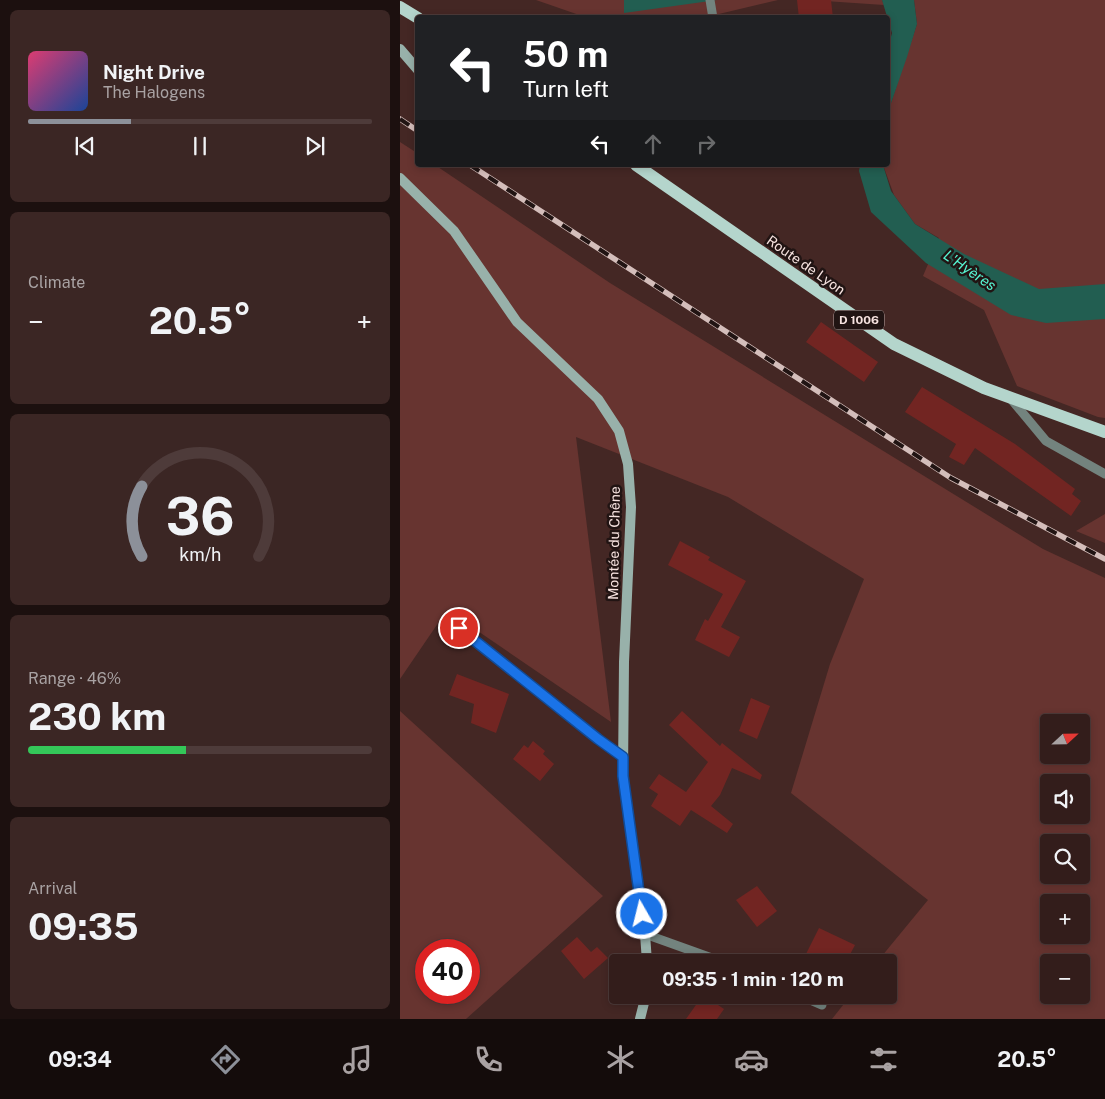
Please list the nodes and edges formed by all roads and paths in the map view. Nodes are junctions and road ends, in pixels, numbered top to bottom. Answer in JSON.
{"nodes":[{"id":1,"x":710,"y":0,"type":"edge"},
{"id":2,"x":400,"y":7,"type":"edge"},
{"id":3,"x":713,"y":14,"type":"edge"},
{"id":4,"x":415,"y":16,"type":"edge"},
{"id":5,"x":400,"y":49,"type":"edge"},
{"id":6,"x":415,"y":66,"type":"edge"},
{"id":7,"x":639,"y":167,"type":"edge"},
{"id":8,"x":400,"y":178,"type":"edge"},
{"id":9,"x":1011,"y":398,"type":"junction"},
{"id":10,"x":1105,"y":432,"type":"edge"},
{"id":11,"x":1105,"y":474,"type":"edge"},
{"id":12,"x":459,"y":628,"type":"dead end"},
{"id":13,"x":623,"y":757,"type":"junction"},
{"id":14,"x":645,"y":934,"type":"junction"},
{"id":15,"x":646,"y":954,"type":"edge"},
{"id":16,"x":701,"y":954,"type":"edge"},
{"id":17,"x":644,"y":1004,"type":"edge"},
{"id":18,"x":640,"y":1019,"type":"edge"}],
"edges":[{"from":1,"to":3,"type":"lane"},
{"from":2,"to":4,"type":"main road"},
{"from":5,"to":6,"type":"street"},
{"from":7,"to":9,"type":"main road","name":"Route de Lyon","number":"D 1006"},
{"from":8,"to":13,"type":"street","name":"Montée du Chêne"},
{"from":9,"to":10,"type":"main road","name":"Route de Lyon","number":"D 1006"},
{"from":9,"to":11,"type":"lane"},
{"from":12,"to":13,"type":"lane"},
{"from":13,"to":14,"type":"street","name":"Montée du Chêne"},
{"from":14,"to":15,"type":"street","name":"Montée du Chêne"},
{"from":14,"to":16,"type":"lane"},
{"from":17,"to":18,"type":"street"}]}
